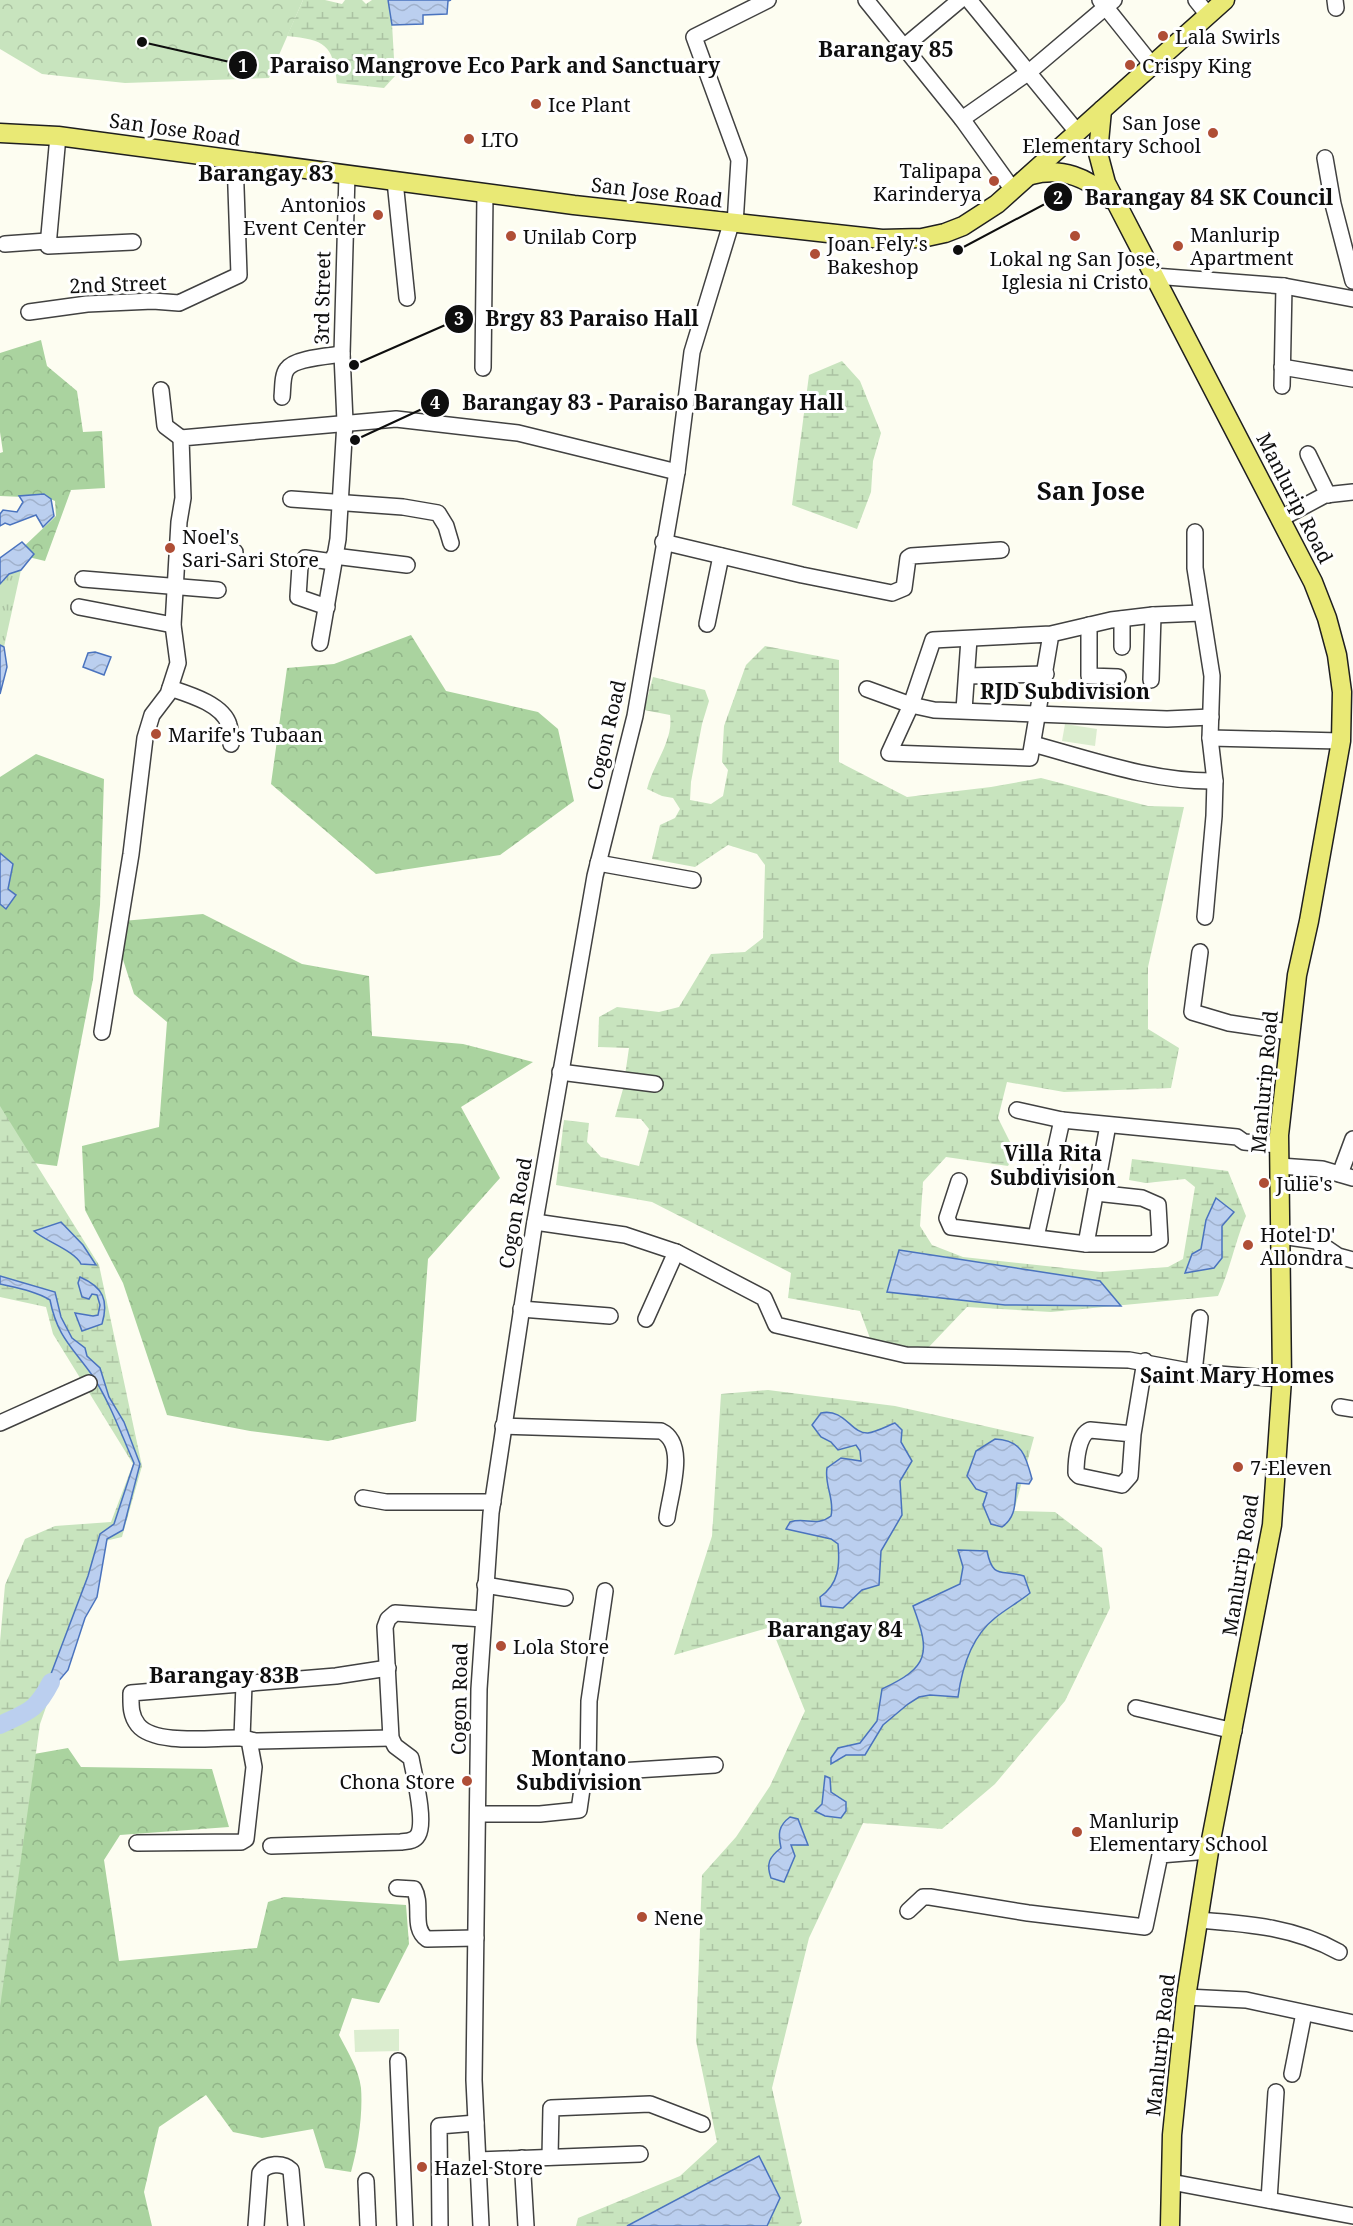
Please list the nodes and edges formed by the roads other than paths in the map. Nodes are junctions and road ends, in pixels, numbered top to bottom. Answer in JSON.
{"nodes":[{"id":1,"x":768,"y":0,"type":"edge"},
{"id":2,"x":866,"y":0,"type":"edge"},
{"id":3,"x":960,"y":0,"type":"edge"},
{"id":4,"x":969,"y":0,"type":"edge"},
{"id":5,"x":1196,"y":0,"type":"edge"},
{"id":6,"x":1225,"y":0,"type":"edge"},
{"id":7,"x":1106,"y":2,"type":"edge"},
{"id":8,"x":1208,"y":15,"type":"junction"},
{"id":9,"x":905,"y":46,"type":"junction"},
{"id":10,"x":1152,"y":66,"type":"junction"},
{"id":11,"x":1029,"y":72,"type":"junction"},
{"id":12,"x":1102,"y":110,"type":"junction"},
{"id":13,"x":962,"y":119,"type":"junction"},
{"id":14,"x":0,"y":133,"type":"edge"},
{"id":15,"x":1078,"y":133,"type":"junction"},
{"id":16,"x":58,"y":136,"type":"junction"},
{"id":17,"x":1325,"y":158,"type":"dead end"},
{"id":18,"x":235,"y":159,"type":"junction"},
{"id":19,"x":347,"y":174,"type":"junction"},
{"id":20,"x":1030,"y":175,"type":"junction"},
{"id":21,"x":395,"y":181,"type":"junction"},
{"id":22,"x":1013,"y":190,"type":"junction"},
{"id":23,"x":485,"y":194,"type":"junction"},
{"id":24,"x":1117,"y":206,"type":"junction"},
{"id":25,"x":733,"y":224,"type":"junction"},
{"id":26,"x":47,"y":241,"type":"junction"},
{"id":27,"x":133,"y":242,"type":"dead end"},
{"id":28,"x":5,"y":244,"type":"dead end"},
{"id":29,"x":1154,"y":276,"type":"junction"},
{"id":30,"x":1353,"y":280,"type":"edge"},
{"id":31,"x":1284,"y":286,"type":"junction"},
{"id":32,"x":407,"y":298,"type":"dead end"},
{"id":33,"x":1353,"y":299,"type":"edge"},
{"id":34,"x":29,"y":312,"type":"dead end"},
{"id":35,"x":342,"y":354,"type":"junction"},
{"id":36,"x":1282,"y":367,"type":"junction"},
{"id":37,"x":483,"y":368,"type":"dead end"},
{"id":38,"x":1353,"y":379,"type":"edge"},
{"id":39,"x":1282,"y":386,"type":"dead end"},
{"id":40,"x":160,"y":390,"type":"dead end"},
{"id":41,"x":282,"y":397,"type":"dead end"},
{"id":42,"x":345,"y":422,"type":"junction"},
{"id":43,"x":182,"y":438,"type":"junction"},
{"id":44,"x":1308,"y":454,"type":"dead end"},
{"id":45,"x":677,"y":472,"type":"junction"},
{"id":46,"x":1353,"y":492,"type":"edge"},
{"id":47,"x":1328,"y":495,"type":"junction"},
{"id":48,"x":291,"y":499,"type":"dead end"},
{"id":49,"x":340,"y":501,"type":"junction"},
{"id":50,"x":1280,"y":519,"type":"junction"},
{"id":51,"x":1195,"y":532,"type":"dead end"},
{"id":52,"x":663,"y":542,"type":"junction"},
{"id":53,"x":451,"y":543,"type":"dead end"},
{"id":54,"x":1001,"y":550,"type":"dead end"},
{"id":55,"x":177,"y":551,"type":"junction"},
{"id":56,"x":235,"y":552,"type":"dead end"},
{"id":57,"x":721,"y":556,"type":"junction"},
{"id":58,"x":334,"y":559,"type":"junction"},
{"id":59,"x":407,"y":565,"type":"dead end"},
{"id":60,"x":83,"y":579,"type":"dead end"},
{"id":61,"x":175,"y":588,"type":"junction"},
{"id":62,"x":219,"y":590,"type":"dead end"},
{"id":63,"x":79,"y":607,"type":"dead end"},
{"id":64,"x":327,"y":607,"type":"junction"},
{"id":65,"x":1201,"y":613,"type":"junction"},
{"id":66,"x":1153,"y":615,"type":"junction"},
{"id":67,"x":1122,"y":619,"type":"junction"},
{"id":68,"x":707,"y":624,"type":"dead end"},
{"id":69,"x":173,"y":625,"type":"junction"},
{"id":70,"x":1089,"y":625,"type":"junction"},
{"id":71,"x":1051,"y":634,"type":"junction"},
{"id":72,"x":969,"y":639,"type":"junction"},
{"id":73,"x":320,"y":643,"type":"dead end"},
{"id":74,"x":1122,"y":647,"type":"dead end"},
{"id":75,"x":1046,"y":674,"type":"junction"},
{"id":76,"x":968,"y":676,"type":"junction"},
{"id":77,"x":1118,"y":677,"type":"dead end"},
{"id":78,"x":1151,"y":680,"type":"dead end"},
{"id":79,"x":170,"y":688,"type":"junction"},
{"id":80,"x":867,"y":689,"type":"dead end"},
{"id":81,"x":1348,"y":692,"type":"edge"},
{"id":82,"x":911,"y":705,"type":"junction"},
{"id":83,"x":964,"y":710,"type":"junction"},
{"id":84,"x":1037,"y":715,"type":"junction"},
{"id":85,"x":1211,"y":717,"type":"junction"},
{"id":86,"x":1210,"y":738,"type":"junction"},
{"id":87,"x":1341,"y":741,"type":"junction"},
{"id":88,"x":231,"y":744,"type":"dead end"},
{"id":89,"x":1033,"y":744,"type":"junction"},
{"id":90,"x":1215,"y":781,"type":"junction"},
{"id":91,"x":598,"y":863,"type":"junction"},
{"id":92,"x":693,"y":880,"type":"dead end"},
{"id":93,"x":1205,"y":917,"type":"dead end"},
{"id":94,"x":1200,"y":952,"type":"dead end"},
{"id":95,"x":102,"y":1032,"type":"dead end"},
{"id":96,"x":1289,"y":1032,"type":"junction"},
{"id":97,"x":560,"y":1072,"type":"junction"},
{"id":98,"x":654,"y":1084,"type":"dead end"},
{"id":99,"x":1017,"y":1110,"type":"dead end"},
{"id":100,"x":1062,"y":1120,"type":"junction"},
{"id":101,"x":1108,"y":1125,"type":"junction"},
{"id":102,"x":1353,"y":1139,"type":"edge"},
{"id":103,"x":1279,"y":1140,"type":"junction"},
{"id":104,"x":1280,"y":1166,"type":"junction"},
{"id":105,"x":1346,"y":1176,"type":"edge"},
{"id":106,"x":958,"y":1180,"type":"dead end"},
{"id":107,"x":1096,"y":1193,"type":"junction"},
{"id":108,"x":535,"y":1222,"type":"junction"},
{"id":109,"x":1281,"y":1236,"type":"junction"},
{"id":110,"x":1036,"y":1237,"type":"junction"},
{"id":111,"x":1086,"y":1244,"type":"junction"},
{"id":112,"x":676,"y":1252,"type":"junction"},
{"id":113,"x":1353,"y":1260,"type":"edge"},
{"id":114,"x":521,"y":1309,"type":"junction"},
{"id":115,"x":610,"y":1316,"type":"dead end"},
{"id":116,"x":1200,"y":1318,"type":"dead end"},
{"id":117,"x":646,"y":1319,"type":"dead end"},
{"id":118,"x":1145,"y":1361,"type":"junction"},
{"id":119,"x":1194,"y":1372,"type":"junction"},
{"id":120,"x":1282,"y":1379,"type":"junction"},
{"id":121,"x":89,"y":1383,"type":"dead end"},
{"id":122,"x":0,"y":1423,"type":"edge"},
{"id":123,"x":503,"y":1426,"type":"junction"},
{"id":124,"x":1132,"y":1434,"type":"junction"},
{"id":125,"x":363,"y":1498,"type":"dead end"},
{"id":126,"x":493,"y":1502,"type":"junction"},
{"id":127,"x":667,"y":1518,"type":"dead end"},
{"id":128,"x":485,"y":1586,"type":"junction"},
{"id":129,"x":605,"y":1591,"type":"dead end"},
{"id":130,"x":565,"y":1598,"type":"dead end"},
{"id":131,"x":483,"y":1619,"type":"junction"},
{"id":132,"x":388,"y":1668,"type":"junction"},
{"id":133,"x":243,"y":1684,"type":"junction"},
{"id":134,"x":1136,"y":1708,"type":"dead end"},
{"id":135,"x":1234,"y":1731,"type":"junction"},
{"id":136,"x":391,"y":1738,"type":"junction"},
{"id":137,"x":246,"y":1739,"type":"junction"},
{"id":138,"x":716,"y":1765,"type":"dead end"},
{"id":139,"x":588,"y":1773,"type":"junction"},
{"id":140,"x":478,"y":1814,"type":"junction"},
{"id":141,"x":137,"y":1843,"type":"dead end"},
{"id":142,"x":270,"y":1846,"type":"dead end"},
{"id":143,"x":1209,"y":1851,"type":"junction"},
{"id":144,"x":397,"y":1888,"type":"dead end"},
{"id":145,"x":908,"y":1911,"type":"dead end"},
{"id":146,"x":1198,"y":1920,"type":"junction"},
{"id":147,"x":476,"y":1938,"type":"junction"},
{"id":148,"x":1339,"y":1952,"type":"dead end"},
{"id":149,"x":1186,"y":1997,"type":"junction"},
{"id":150,"x":1304,"y":2013,"type":"junction"},
{"id":151,"x":1353,"y":2023,"type":"edge"},
{"id":152,"x":398,"y":2061,"type":"dead end"},
{"id":153,"x":1292,"y":2074,"type":"dead end"},
{"id":154,"x":1276,"y":2092,"type":"dead end"},
{"id":155,"x":476,"y":2123,"type":"junction"},
{"id":156,"x":702,"y":2124,"type":"dead end"},
{"id":157,"x":640,"y":2154,"type":"dead end"},
{"id":158,"x":550,"y":2157,"type":"junction"},
{"id":159,"x":522,"y":2158,"type":"junction"},
{"id":160,"x":478,"y":2160,"type":"junction"},
{"id":161,"x":366,"y":2181,"type":"dead end"},
{"id":162,"x":1171,"y":2182,"type":"junction"},
{"id":163,"x":1269,"y":2200,"type":"junction"},
{"id":164,"x":1353,"y":2216,"type":"edge"},
{"id":165,"x":256,"y":2226,"type":"edge"},
{"id":166,"x":296,"y":2226,"type":"edge"},
{"id":167,"x":368,"y":2226,"type":"edge"},
{"id":168,"x":405,"y":2226,"type":"edge"},
{"id":169,"x":440,"y":2226,"type":"edge"},
{"id":170,"x":481,"y":2226,"type":"edge"},
{"id":171,"x":526,"y":2226,"type":"edge"},
{"id":172,"x":1170,"y":2226,"type":"edge"}],
"edges":[{"from":1,"to":25,"type":"street","name":"Cogon Road"},
{"from":2,"to":9,"type":"street"},
{"from":3,"to":9,"type":"street"},
{"from":4,"to":11,"type":"street"},
{"from":5,"to":8,"type":"street"},
{"from":6,"to":8,"type":"main road","name":"San Jose Road"},
{"from":7,"to":10,"type":"street"},
{"from":7,"to":11,"type":"street"},
{"from":8,"to":10,"type":"main road","name":"San Jose Road"},
{"from":9,"to":13,"type":"street"},
{"from":10,"to":12,"type":"main road","name":"San Jose Road"},
{"from":11,"to":13,"type":"street"},
{"from":11,"to":15,"type":"street"},
{"from":12,"to":15,"type":"main road","name":"San Jose Road"},
{"from":12,"to":24,"type":"main road","name":"Manlurip Road"},
{"from":13,"to":22,"type":"street"},
{"from":14,"to":16,"type":"main road","name":"San Jose Road"},
{"from":15,"to":20,"type":"main road","name":"San Jose Road"},
{"from":16,"to":18,"type":"main road","name":"San Jose Road"},
{"from":16,"to":26,"type":"street"},
{"from":17,"to":30,"type":"street"},
{"from":18,"to":19,"type":"main road","name":"San Jose Road"},
{"from":18,"to":34,"type":"street","name":"2nd Street"},
{"from":19,"to":21,"type":"main road","name":"San Jose Road"},
{"from":19,"to":35,"type":"street","name":"3rd Street"},
{"from":20,"to":22,"type":"main road","name":"San Jose Road"},
{"from":20,"to":24,"type":"main road","name":"Manlurip Road"},
{"from":21,"to":23,"type":"main road","name":"San Jose Road"},
{"from":21,"to":32,"type":"street"},
{"from":22,"to":25,"type":"main road","name":"San Jose Road"},
{"from":23,"to":25,"type":"main road","name":"San Jose Road"},
{"from":23,"to":37,"type":"street"},
{"from":24,"to":29,"type":"main road","name":"Manlurip Road"},
{"from":25,"to":45,"type":"street","name":"Cogon Road"},
{"from":26,"to":27,"type":"street"},
{"from":26,"to":28,"type":"street"},
{"from":29,"to":31,"type":"street"},
{"from":29,"to":50,"type":"main road","name":"Manlurip Road"},
{"from":31,"to":33,"type":"street"},
{"from":31,"to":36,"type":"street"},
{"from":35,"to":41,"type":"street"},
{"from":35,"to":42,"type":"street","name":"3rd Street"},
{"from":36,"to":38,"type":"street"},
{"from":36,"to":39,"type":"street"},
{"from":40,"to":43,"type":"street"},
{"from":42,"to":43,"type":"street"},
{"from":42,"to":45,"type":"street"},
{"from":42,"to":49,"type":"street","name":"3rd Street"},
{"from":43,"to":55,"type":"street"},
{"from":44,"to":47,"type":"street"},
{"from":45,"to":52,"type":"street","name":"Cogon Road"},
{"from":46,"to":47,"type":"street"},
{"from":47,"to":50,"type":"street"},
{"from":48,"to":49,"type":"street"},
{"from":49,"to":53,"type":"street"},
{"from":49,"to":58,"type":"street","name":"3rd Street"},
{"from":50,"to":81,"type":"main road","name":"Manlurip Road"},
{"from":51,"to":65,"type":"street"},
{"from":52,"to":57,"type":"street"},
{"from":52,"to":91,"type":"street","name":"Cogon Road"},
{"from":54,"to":57,"type":"street"},
{"from":55,"to":56,"type":"street"},
{"from":55,"to":61,"type":"street"},
{"from":57,"to":68,"type":"street"},
{"from":58,"to":59,"type":"street"},
{"from":58,"to":64,"type":"street","name":"3rd Street"},
{"from":58,"to":64,"type":"street"},
{"from":60,"to":61,"type":"street"},
{"from":61,"to":62,"type":"street"},
{"from":61,"to":69,"type":"street"},
{"from":63,"to":69,"type":"street"},
{"from":64,"to":73,"type":"street","name":"3rd Street"},
{"from":65,"to":66,"type":"street"},
{"from":65,"to":85,"type":"street"},
{"from":66,"to":67,"type":"street"},
{"from":66,"to":78,"type":"street"},
{"from":67,"to":70,"type":"street"},
{"from":67,"to":74,"type":"street"},
{"from":69,"to":79,"type":"street"},
{"from":70,"to":71,"type":"street"},
{"from":70,"to":77,"type":"street"},
{"from":71,"to":72,"type":"street"},
{"from":71,"to":75,"type":"street"},
{"from":72,"to":76,"type":"street"},
{"from":72,"to":82,"type":"street"},
{"from":75,"to":76,"type":"street"},
{"from":75,"to":84,"type":"street"},
{"from":76,"to":83,"type":"street"},
{"from":79,"to":88,"type":"street"},
{"from":79,"to":95,"type":"street"},
{"from":80,"to":82,"type":"street"},
{"from":81,"to":87,"type":"main road","name":"Manlurip Road"},
{"from":82,"to":83,"type":"street"},
{"from":82,"to":89,"type":"street"},
{"from":83,"to":84,"type":"street"},
{"from":84,"to":85,"type":"street"},
{"from":84,"to":89,"type":"street"},
{"from":85,"to":86,"type":"street"},
{"from":86,"to":87,"type":"street"},
{"from":86,"to":90,"type":"street"},
{"from":87,"to":96,"type":"main road","name":"Manlurip Road"},
{"from":89,"to":90,"type":"street"},
{"from":90,"to":93,"type":"street"},
{"from":91,"to":92,"type":"street"},
{"from":91,"to":97,"type":"street","name":"Cogon Road"},
{"from":94,"to":96,"type":"street"},
{"from":96,"to":103,"type":"main road","name":"Manlurip Road"},
{"from":97,"to":98,"type":"street"},
{"from":97,"to":108,"type":"street","name":"Cogon Road"},
{"from":99,"to":100,"type":"street"},
{"from":100,"to":101,"type":"street"},
{"from":100,"to":110,"type":"street"},
{"from":101,"to":103,"type":"street"},
{"from":101,"to":107,"type":"street"},
{"from":102,"to":105,"type":"street"},
{"from":103,"to":104,"type":"main road","name":"Manlurip Road"},
{"from":104,"to":105,"type":"street"},
{"from":104,"to":109,"type":"main road","name":"Manlurip Road"},
{"from":106,"to":110,"type":"street"},
{"from":107,"to":111,"type":"street"},
{"from":107,"to":111,"type":"street"},
{"from":108,"to":112,"type":"street"},
{"from":108,"to":114,"type":"street","name":"Cogon Road"},
{"from":109,"to":113,"type":"street"},
{"from":109,"to":120,"type":"main road","name":"Manlurip Road"},
{"from":110,"to":111,"type":"street"},
{"from":112,"to":117,"type":"street"},
{"from":112,"to":118,"type":"street"},
{"from":114,"to":115,"type":"street"},
{"from":114,"to":123,"type":"street","name":"Cogon Road"},
{"from":116,"to":119,"type":"street"},
{"from":118,"to":119,"type":"street"},
{"from":118,"to":124,"type":"street"},
{"from":119,"to":120,"type":"street"},
{"from":120,"to":135,"type":"main road","name":"Manlurip Road"},
{"from":121,"to":122,"type":"street"},
{"from":123,"to":126,"type":"street","name":"Cogon Road"},
{"from":123,"to":127,"type":"street"},
{"from":124,"to":124,"type":"street"},
{"from":125,"to":126,"type":"street"},
{"from":126,"to":128,"type":"street","name":"Cogon Road"},
{"from":128,"to":130,"type":"street"},
{"from":128,"to":131,"type":"street","name":"Cogon Road"},
{"from":129,"to":139,"type":"street"},
{"from":131,"to":132,"type":"street"},
{"from":131,"to":140,"type":"street","name":"Cogon Road"},
{"from":132,"to":133,"type":"street"},
{"from":132,"to":136,"type":"street"},
{"from":133,"to":137,"type":"street"},
{"from":133,"to":137,"type":"street"},
{"from":134,"to":135,"type":"street"},
{"from":135,"to":143,"type":"main road","name":"Manlurip Road"},
{"from":136,"to":137,"type":"street"},
{"from":136,"to":142,"type":"street"},
{"from":137,"to":141,"type":"street"},
{"from":138,"to":139,"type":"street"},
{"from":139,"to":140,"type":"street"},
{"from":140,"to":147,"type":"street","name":"Cogon Road"},
{"from":143,"to":145,"type":"street"},
{"from":143,"to":146,"type":"main road","name":"Manlurip Road"},
{"from":144,"to":147,"type":"street"},
{"from":146,"to":148,"type":"street"},
{"from":146,"to":149,"type":"main road","name":"Manlurip Road"},
{"from":147,"to":155,"type":"street","name":"Cogon Road"},
{"from":149,"to":150,"type":"street"},
{"from":149,"to":162,"type":"main road","name":"Manlurip Road"},
{"from":150,"to":151,"type":"street"},
{"from":150,"to":153,"type":"street"},
{"from":152,"to":168,"type":"street"},
{"from":154,"to":163,"type":"street"},
{"from":155,"to":160,"type":"street","name":"Cogon Road"},
{"from":155,"to":169,"type":"street"},
{"from":156,"to":158,"type":"street"},
{"from":157,"to":158,"type":"street"},
{"from":158,"to":159,"type":"street"},
{"from":159,"to":160,"type":"street"},
{"from":159,"to":171,"type":"street"},
{"from":160,"to":170,"type":"street","name":"Cogon Road"},
{"from":161,"to":167,"type":"street"},
{"from":162,"to":163,"type":"street"},
{"from":162,"to":172,"type":"main road","name":"Manlurip Road"},
{"from":163,"to":164,"type":"street"},
{"from":165,"to":166,"type":"street"}]}
